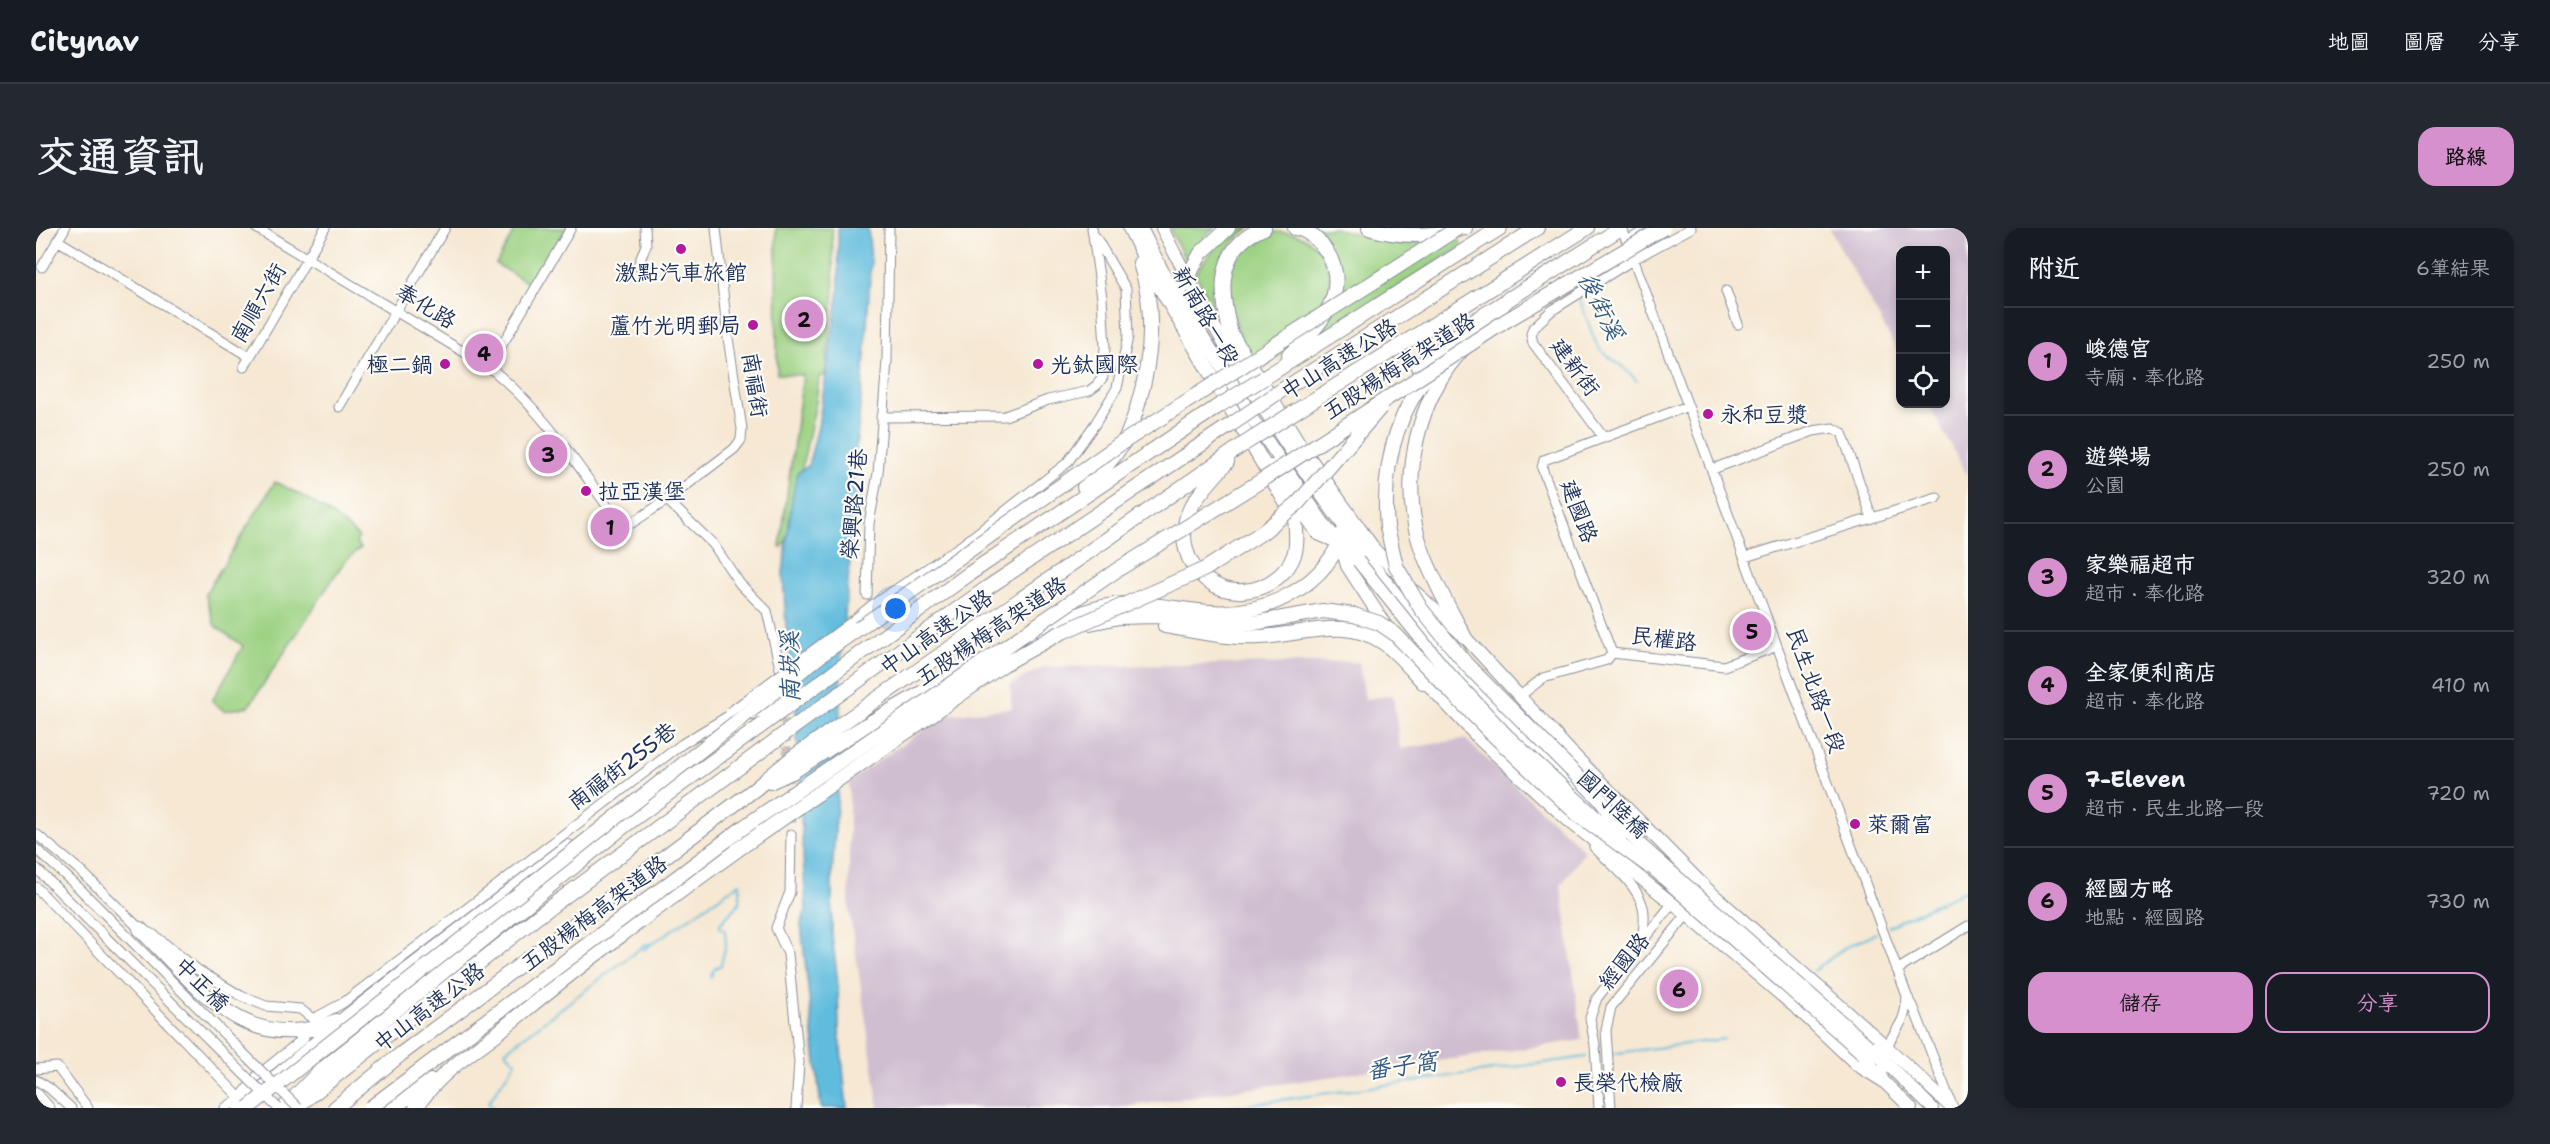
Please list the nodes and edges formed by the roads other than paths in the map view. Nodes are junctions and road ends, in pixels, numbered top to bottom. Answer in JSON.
{"nodes":[{"id":1,"x":65,"y":228,"type":"edge"},
{"id":2,"x":256,"y":228,"type":"edge"},
{"id":3,"x":325,"y":228,"type":"edge"},
{"id":4,"x":445,"y":228,"type":"edge"},
{"id":5,"x":570,"y":228,"type":"edge"},
{"id":6,"x":645,"y":228,"type":"edge"},
{"id":7,"x":716,"y":228,"type":"edge"},
{"id":8,"x":889,"y":228,"type":"edge"},
{"id":9,"x":1125,"y":228,"type":"edge"},
{"id":10,"x":1132,"y":228,"type":"edge"},
{"id":11,"x":1141,"y":228,"type":"edge"},
{"id":12,"x":1162,"y":228,"type":"edge"},
{"id":13,"x":1228,"y":228,"type":"edge"},
{"id":14,"x":1264,"y":228,"type":"edge"},
{"id":15,"x":1295,"y":228,"type":"edge"},
{"id":16,"x":1370,"y":228,"type":"edge"},
{"id":17,"x":1458,"y":228,"type":"edge"},
{"id":18,"x":1465,"y":228,"type":"edge"},
{"id":19,"x":1500,"y":228,"type":"edge"},
{"id":20,"x":1538,"y":228,"type":"edge"},
{"id":21,"x":1587,"y":228,"type":"edge"},
{"id":22,"x":1649,"y":228,"type":"edge"},
{"id":23,"x":1663,"y":228,"type":"edge"},
{"id":24,"x":1691,"y":228,"type":"edge"},
{"id":25,"x":1094,"y":232,"type":"edge"},
{"id":26,"x":1624,"y":233,"type":"edge"},
{"id":27,"x":57,"y":240,"type":"junction"},
{"id":28,"x":307,"y":258,"type":"junction"},
{"id":29,"x":1634,"y":260,"type":"junction"},
{"id":30,"x":638,"y":266,"type":"dead end"},
{"id":31,"x":42,"y":267,"type":"dead end"},
{"id":32,"x":1186,"y":277,"type":"junction"},
{"id":33,"x":1726,"y":291,"type":"dead end"},
{"id":34,"x":1177,"y":296,"type":"junction"},
{"id":35,"x":1509,"y":298,"type":"junction"},
{"id":36,"x":396,"y":310,"type":"junction"},
{"id":37,"x":1738,"y":324,"type":"dead end"},
{"id":38,"x":250,"y":357,"type":"junction"},
{"id":39,"x":244,"y":367,"type":"dead end"},
{"id":40,"x":489,"y":367,"type":"junction"},
{"id":41,"x":1264,"y":378,"type":"junction"},
{"id":42,"x":1688,"y":406,"type":"junction"},
{"id":43,"x":339,"y":407,"type":"dead end"},
{"id":44,"x":881,"y":417,"type":"junction"},
{"id":45,"x":1249,"y":422,"type":"junction"},
{"id":46,"x":1604,"y":438,"type":"junction"},
{"id":47,"x":1244,"y":444,"type":"junction"},
{"id":48,"x":1713,"y":469,"type":"junction"},
{"id":49,"x":1937,"y":498,"type":"dead end"},
{"id":50,"x":667,"y":500,"type":"junction"},
{"id":51,"x":1872,"y":518,"type":"junction"},
{"id":52,"x":625,"y":523,"type":"joint"},
{"id":53,"x":1043,"y":523,"type":"junction"},
{"id":54,"x":1346,"y":528,"type":"junction"},
{"id":55,"x":1341,"y":544,"type":"junction"},
{"id":56,"x":1365,"y":553,"type":"junction"},
{"id":57,"x":1744,"y":557,"type":"junction"},
{"id":58,"x":867,"y":595,"type":"dead end"},
{"id":59,"x":1119,"y":617,"type":"junction"},
{"id":60,"x":1076,"y":626,"type":"junction"},
{"id":61,"x":1464,"y":636,"type":"junction"},
{"id":62,"x":1021,"y":641,"type":"junction"},
{"id":63,"x":1777,"y":646,"type":"junction"},
{"id":64,"x":1612,"y":652,"type":"junction"},
{"id":65,"x":1423,"y":682,"type":"junction"},
{"id":66,"x":1520,"y":696,"type":"junction"},
{"id":67,"x":787,"y":702,"type":"junction"},
{"id":68,"x":682,"y":744,"type":"junction"},
{"id":69,"x":754,"y":789,"type":"junction"},
{"id":70,"x":1569,"y":821,"type":"junction"},
{"id":71,"x":1616,"y":823,"type":"junction"},
{"id":72,"x":36,"y":834,"type":"edge"},
{"id":73,"x":791,"y":834,"type":"tunnel mouth"},
{"id":74,"x":36,"y":849,"type":"edge"},
{"id":75,"x":1649,"y":866,"type":"junction"},
{"id":76,"x":36,"y":868,"type":"edge"},
{"id":77,"x":36,"y":887,"type":"edge"},
{"id":78,"x":1706,"y":888,"type":"junction"},
{"id":79,"x":1672,"y":904,"type":"junction"},
{"id":80,"x":1687,"y":915,"type":"junction"},
{"id":81,"x":1968,"y":926,"type":"edge"},
{"id":82,"x":140,"y":929,"type":"junction"},
{"id":83,"x":1642,"y":942,"type":"junction"},
{"id":84,"x":1897,"y":970,"type":"junction"},
{"id":85,"x":1907,"y":996,"type":"junction"},
{"id":86,"x":349,"y":1016,"type":"junction"},
{"id":87,"x":304,"y":1038,"type":"dead end"},
{"id":88,"x":1867,"y":1050,"type":"junction"},
{"id":89,"x":1885,"y":1053,"type":"junction"},
{"id":90,"x":455,"y":1064,"type":"junction"},
{"id":91,"x":36,"y":1069,"type":"edge"},
{"id":92,"x":36,"y":1080,"type":"edge"},
{"id":93,"x":1883,"y":1081,"type":"junction"},
{"id":94,"x":36,"y":1092,"type":"edge"},
{"id":95,"x":242,"y":1105,"type":"edge"},
{"id":96,"x":50,"y":1108,"type":"edge"},
{"id":97,"x":71,"y":1108,"type":"edge"},
{"id":98,"x":88,"y":1108,"type":"edge"},
{"id":99,"x":225,"y":1108,"type":"edge"},
{"id":100,"x":278,"y":1108,"type":"edge"},
{"id":101,"x":284,"y":1108,"type":"edge"},
{"id":102,"x":296,"y":1108,"type":"edge"},
{"id":103,"x":335,"y":1108,"type":"edge"},
{"id":104,"x":369,"y":1108,"type":"edge"},
{"id":105,"x":393,"y":1108,"type":"edge"},
{"id":106,"x":416,"y":1108,"type":"edge"},
{"id":107,"x":796,"y":1108,"type":"edge"},
{"id":108,"x":1599,"y":1108,"type":"edge"},
{"id":109,"x":1611,"y":1108,"type":"edge"},
{"id":110,"x":1911,"y":1108,"type":"edge"},
{"id":111,"x":1932,"y":1108,"type":"edge"},
{"id":112,"x":1953,"y":1108,"type":"edge"}],
"edges":[{"from":1,"to":27,"type":"street"},
{"from":2,"to":28,"type":"street","name":"奉化路"},
{"from":3,"to":28,"type":"street","name":"南順六街"},
{"from":4,"to":36,"type":"street"},
{"from":5,"to":40,"type":"street"},
{"from":6,"to":30,"type":"street"},
{"from":7,"to":50,"type":"street","name":"南福街"},
{"from":8,"to":44,"type":"street","name":"榮興路21巷"},
{"from":9,"to":53,"type":"highway"},
{"from":10,"to":45,"type":"main road","name":"新南路一段"},
{"from":10,"to":47,"type":"highway"},
{"from":11,"to":34,"type":"main road","name":"新南路一段"},
{"from":12,"to":32,"type":"main road","name":"新南路一段"},
{"from":13,"to":32,"type":"highway"},
{"from":14,"to":56,"type":"highway"},
{"from":15,"to":41,"type":"highway"},
{"from":16,"to":18,"type":"highway"},
{"from":17,"to":95,"type":"highway","bridge":true},
{"from":19,"to":41,"type":"highway"},
{"from":20,"to":102,"type":"highway","name":"中山高速公路","bridge":true},
{"from":21,"to":47,"type":"highway","name":"中山高速公路","bridge":true},
{"from":22,"to":26,"type":"street"},
{"from":23,"to":104,"type":"highway","name":"五股楊梅高架道路","bridge":true},
{"from":24,"to":29,"type":"street","name":"建新街"},
{"from":25,"to":44,"type":"street"},
{"from":25,"to":68,"type":"street","bridge":true},
{"from":26,"to":29,"type":"street","name":"民生北路一段"},
{"from":26,"to":35,"type":"highway"},
{"from":27,"to":31,"type":"street"},
{"from":27,"to":38,"type":"street"},
{"from":28,"to":36,"type":"street","name":"奉化路"},
{"from":28,"to":38,"type":"street","name":"南順六街"},
{"from":29,"to":42,"type":"street","name":"民生北路一段"},
{"from":29,"to":46,"type":"street","name":"建新街"},
{"from":32,"to":34,"type":"highway"},
{"from":32,"to":54,"type":"main road","name":"新南路一段"},
{"from":33,"to":37,"type":"street"},
{"from":34,"to":45,"type":"main road","name":"新南路一段"},
{"from":35,"to":60,"type":"highway","bridge":true},
{"from":35,"to":61,"type":"highway"},
{"from":35,"to":71,"type":"highway","bridge":true},
{"from":36,"to":40,"type":"street","name":"奉化路"},
{"from":36,"to":43,"type":"street"},
{"from":38,"to":39,"type":"street","name":"南順六街"},
{"from":40,"to":52,"type":"street","name":"奉化路"},
{"from":41,"to":53,"type":"highway","bridge":true},
{"from":42,"to":46,"type":"street","name":"建國路"},
{"from":42,"to":48,"type":"street","name":"民生北路一段"},
{"from":44,"to":58,"type":"street","name":"榮興路21巷"},
{"from":45,"to":55,"type":"main road"},
{"from":45,"to":55,"type":"main road"},
{"from":46,"to":64,"type":"street","name":"建國路"},
{"from":47,"to":69,"type":"highway","name":"中山高速公路"},
{"from":48,"to":51,"type":"street"},
{"from":48,"to":57,"type":"street","name":"民生北路一段"},
{"from":49,"to":51,"type":"street"},
{"from":50,"to":52,"type":"street","name":"南福街"},
{"from":50,"to":68,"type":"street","name":"南福街255巷"},
{"from":51,"to":57,"type":"street"},
{"from":53,"to":67,"type":"highway"},
{"from":54,"to":55,"type":"highway"},
{"from":54,"to":56,"type":"main road","name":"新南路一段"},
{"from":55,"to":56,"type":"main road"},
{"from":55,"to":62,"type":"highway"},
{"from":55,"to":65,"type":"main road"},
{"from":56,"to":61,"type":"main road"},
{"from":56,"to":71,"type":"main road","name":"國門陸橋","bridge":true},
{"from":56,"to":75,"type":"main road","name":"國門陸橋","bridge":true},
{"from":57,"to":63,"type":"street","name":"民生北路一段"},
{"from":59,"to":60,"type":"highway"},
{"from":59,"to":65,"type":"highway"},
{"from":59,"to":75,"type":"highway","bridge":true},
{"from":60,"to":62,"type":"highway"},
{"from":60,"to":90,"type":"highway","bridge":true},
{"from":61,"to":66,"type":"main road"},
{"from":62,"to":69,"type":"highway"},
{"from":63,"to":64,"type":"street","name":"民權路"},
{"from":63,"to":84,"type":"street","name":"民生北路一段"},
{"from":64,"to":66,"type":"street","name":"民權路"},
{"from":65,"to":70,"type":"main road"},
{"from":66,"to":78,"type":"main road"},
{"from":67,"to":86,"type":"highway"},
{"from":67,"to":101,"type":"highway"},
{"from":68,"to":82,"type":"street","name":"南福街255巷"},
{"from":69,"to":103,"type":"highway","name":"中山高速公路"},
{"from":70,"to":79,"type":"main road"},
{"from":70,"to":83,"type":"street"},
{"from":71,"to":88,"type":"main road","name":"國門陸橋","bridge":true},
{"from":72,"to":82,"type":"street"},
{"from":73,"to":107,"type":"street"},
{"from":74,"to":102,"type":"street","name":"中正橋","bridge":true},
{"from":75,"to":88,"type":"main road","name":"國門陸橋","bridge":true},
{"from":76,"to":100,"type":"street","name":"中正橋","bridge":true},
{"from":77,"to":95,"type":"street"},
{"from":78,"to":80,"type":"street","name":"經國路"},
{"from":78,"to":89,"type":"main road"},
{"from":79,"to":80,"type":"main road"},
{"from":79,"to":83,"type":"street","name":"經國路"},
{"from":80,"to":93,"type":"main road"},
{"from":80,"to":109,"type":"street","name":"經國路"},
{"from":81,"to":84,"type":"street"},
{"from":82,"to":86,"type":"highway"},
{"from":83,"to":108,"type":"street","name":"經國路"},
{"from":84,"to":85,"type":"street","name":"民生北路一段"},
{"from":85,"to":89,"type":"street"},
{"from":85,"to":112,"type":"street","name":"民生北路一段"},
{"from":86,"to":95,"type":"highway"},
{"from":87,"to":95,"type":"street"},
{"from":88,"to":89,"type":"main road"},
{"from":88,"to":93,"type":"main road"},
{"from":89,"to":93,"type":"street"},
{"from":89,"to":111,"type":"main road"},
{"from":89,"to":112,"type":"main road"},
{"from":90,"to":105,"type":"highway"},
{"from":90,"to":106,"type":"highway"},
{"from":91,"to":98,"type":"street"},
{"from":92,"to":97,"type":"street"},
{"from":93,"to":110,"type":"main road"},
{"from":94,"to":96,"type":"street"},
{"from":95,"to":99,"type":"street"}]}
